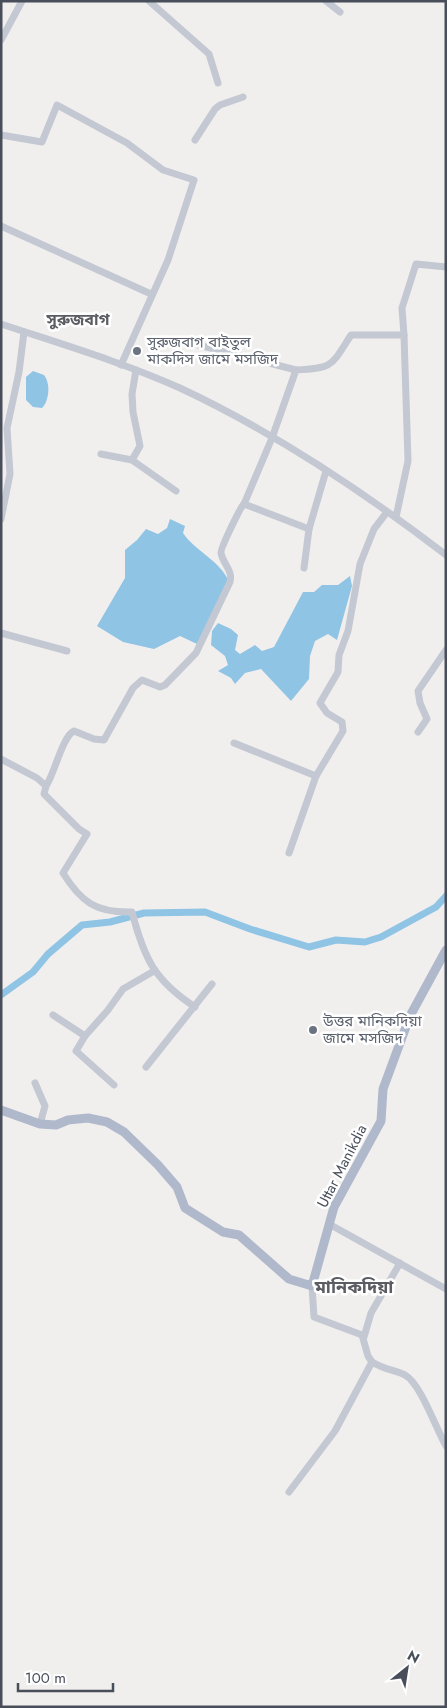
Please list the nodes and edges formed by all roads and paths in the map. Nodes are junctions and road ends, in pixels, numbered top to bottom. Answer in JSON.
{"nodes":[{"id":1,"x":22,"y":1,"type":"edge"},
{"id":2,"x":149,"y":1,"type":"edge"},
{"id":3,"x":326,"y":1,"type":"edge"},
{"id":4,"x":340,"y":12,"type":"dead end"},
{"id":5,"x":1,"y":40,"type":"edge"},
{"id":6,"x":218,"y":83,"type":"dead end"},
{"id":7,"x":243,"y":97,"type":"dead end"},
{"id":8,"x":1,"y":135,"type":"edge"},
{"id":9,"x":195,"y":140,"type":"dead end"},
{"id":10,"x":1,"y":226,"type":"edge"},
{"id":11,"x":446,"y":267,"type":"edge"},
{"id":12,"x":150,"y":294,"type":"junction"},
{"id":13,"x":1,"y":324,"type":"edge"},
{"id":14,"x":24,"y":332,"type":"junction"},
{"id":15,"x":404,"y":335,"type":"junction"},
{"id":16,"x":187,"y":342,"type":"dead end"},
{"id":17,"x":121,"y":364,"type":"junction"},
{"id":18,"x":136,"y":370,"type":"junction"},
{"id":19,"x":296,"y":370,"type":"junction"},
{"id":20,"x":272,"y":438,"type":"junction"},
{"id":21,"x":101,"y":454,"type":"dead end"},
{"id":22,"x":132,"y":460,"type":"junction"},
{"id":23,"x":326,"y":471,"type":"junction"},
{"id":24,"x":176,"y":491,"type":"dead end"},
{"id":25,"x":244,"y":504,"type":"junction"},
{"id":26,"x":387,"y":512,"type":"junction"},
{"id":27,"x":396,"y":517,"type":"junction"},
{"id":28,"x":1,"y":518,"type":"edge"},
{"id":29,"x":309,"y":529,"type":"junction"},
{"id":30,"x":446,"y":555,"type":"edge"},
{"id":31,"x":304,"y":568,"type":"dead end"},
{"id":32,"x":1,"y":633,"type":"edge"},
{"id":33,"x":446,"y":650,"type":"edge"},
{"id":34,"x":67,"y":651,"type":"dead end"},
{"id":35,"x":418,"y":732,"type":"dead end"},
{"id":36,"x":234,"y":743,"type":"dead end"},
{"id":37,"x":1,"y":759,"type":"edge"},
{"id":38,"x":316,"y":776,"type":"junction"},
{"id":39,"x":46,"y":786,"type":"junction"},
{"id":40,"x":290,"y":853,"type":"dead end"},
{"id":41,"x":446,"y":950,"type":"edge"},
{"id":42,"x":154,"y":971,"type":"junction"},
{"id":43,"x":212,"y":984,"type":"dead end"},
{"id":44,"x":195,"y":1007,"type":"junction"},
{"id":45,"x":53,"y":1015,"type":"dead end"},
{"id":46,"x":85,"y":1036,"type":"junction"},
{"id":47,"x":146,"y":1067,"type":"dead end"},
{"id":48,"x":35,"y":1083,"type":"dead end"},
{"id":49,"x":114,"y":1085,"type":"dead end"},
{"id":50,"x":1,"y":1110,"type":"edge"},
{"id":51,"x":40,"y":1124,"type":"junction"},
{"id":52,"x":329,"y":1224,"type":"junction"},
{"id":53,"x":400,"y":1263,"type":"junction"},
{"id":54,"x":312,"y":1286,"type":"junction"},
{"id":55,"x":446,"y":1289,"type":"edge"},
{"id":56,"x":364,"y":1337,"type":"junction"},
{"id":57,"x":372,"y":1362,"type":"junction"},
{"id":58,"x":446,"y":1446,"type":"edge"},
{"id":59,"x":289,"y":1492,"type":"dead end"}],
"edges":[{"from":1,"to":5,"type":"street"},
{"from":2,"to":6,"type":"street"},
{"from":3,"to":4,"type":"street"},
{"from":7,"to":9,"type":"street"},
{"from":8,"to":12,"type":"street"},
{"from":10,"to":12,"type":"street"},
{"from":11,"to":15,"type":"street"},
{"from":12,"to":17,"type":"street"},
{"from":13,"to":14,"type":"street"},
{"from":14,"to":17,"type":"street"},
{"from":14,"to":28,"type":"street"},
{"from":15,"to":19,"type":"street"},
{"from":15,"to":27,"type":"street"},
{"from":16,"to":19,"type":"street"},
{"from":17,"to":18,"type":"street"},
{"from":18,"to":20,"type":"street"},
{"from":18,"to":22,"type":"street"},
{"from":19,"to":20,"type":"street"},
{"from":20,"to":23,"type":"street"},
{"from":20,"to":25,"type":"street"},
{"from":21,"to":22,"type":"street"},
{"from":22,"to":24,"type":"street"},
{"from":23,"to":26,"type":"street"},
{"from":23,"to":29,"type":"street"},
{"from":25,"to":29,"type":"street"},
{"from":25,"to":39,"type":"street"},
{"from":26,"to":27,"type":"street"},
{"from":26,"to":38,"type":"street"},
{"from":27,"to":30,"type":"street"},
{"from":29,"to":31,"type":"street"},
{"from":32,"to":34,"type":"street"},
{"from":33,"to":35,"type":"street"},
{"from":36,"to":38,"type":"street"},
{"from":37,"to":39,"type":"street"},
{"from":38,"to":40,"type":"street"},
{"from":39,"to":42,"type":"street"},
{"from":41,"to":52,"type":"main road","name":"Uttar Manikdia"},
{"from":42,"to":44,"type":"street"},
{"from":42,"to":46,"type":"street"},
{"from":43,"to":44,"type":"street"},
{"from":44,"to":47,"type":"street"},
{"from":45,"to":46,"type":"street"},
{"from":46,"to":49,"type":"street"},
{"from":48,"to":51,"type":"street"},
{"from":50,"to":51,"type":"main road"},
{"from":51,"to":54,"type":"main road"},
{"from":52,"to":53,"type":"street"},
{"from":52,"to":54,"type":"main road","name":"Uttar Manikdia"},
{"from":53,"to":55,"type":"street"},
{"from":53,"to":56,"type":"street"},
{"from":54,"to":56,"type":"street"},
{"from":56,"to":57,"type":"street"},
{"from":57,"to":58,"type":"street"},
{"from":57,"to":59,"type":"street"}]}
